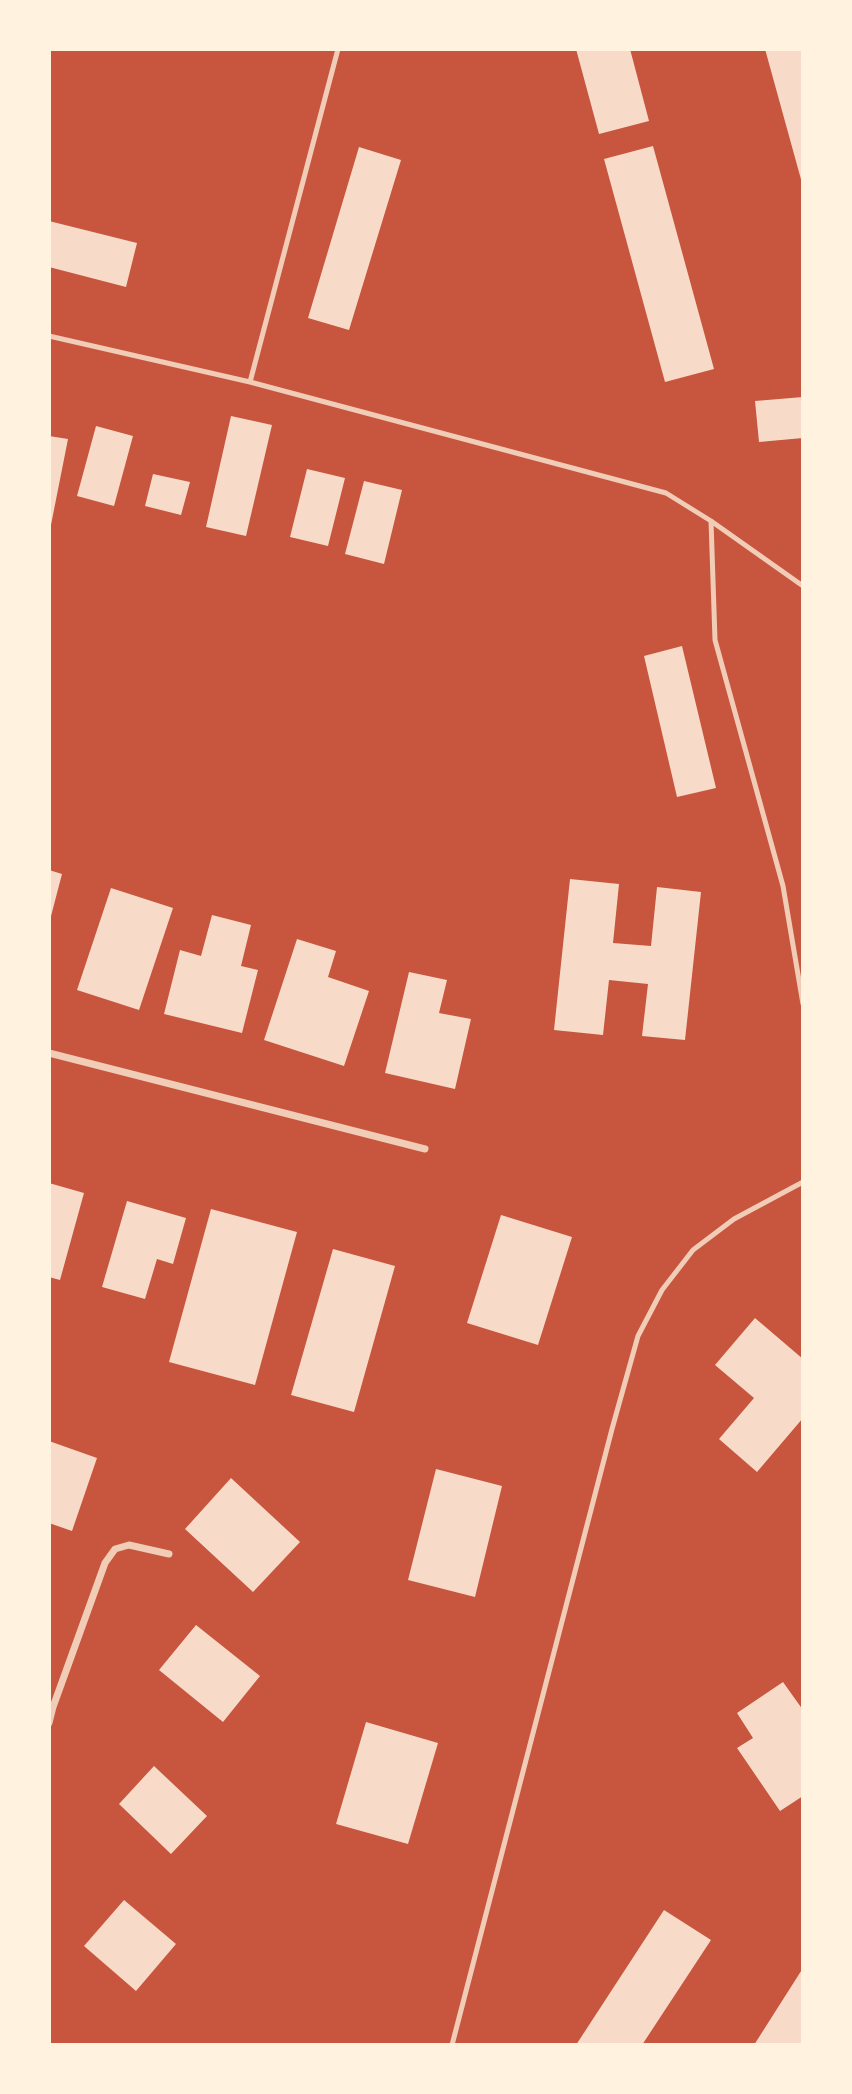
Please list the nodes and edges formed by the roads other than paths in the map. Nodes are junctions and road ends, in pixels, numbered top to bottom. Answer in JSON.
{"nodes":[{"id":1,"x":338,"y":49,"type":"edge"},
{"id":2,"x":49,"y":336,"type":"edge"},
{"id":3,"x":250,"y":382,"type":"junction"},
{"id":4,"x":711,"y":521,"type":"junction"},
{"id":5,"x":803,"y":586,"type":"edge"},
{"id":6,"x":803,"y":1004,"type":"edge"},
{"id":7,"x":49,"y":1053,"type":"edge"},
{"id":8,"x":425,"y":1149,"type":"dead end"},
{"id":9,"x":803,"y":1182,"type":"edge"},
{"id":10,"x":169,"y":1554,"type":"dead end"},
{"id":11,"x":51,"y":1707,"type":"edge"},
{"id":12,"x":49,"y":1723,"type":"edge"},
{"id":13,"x":452,"y":2045,"type":"edge"}],
"edges":[{"from":1,"to":3,"type":"lane"},
{"from":2,"to":3,"type":"lane"},
{"from":3,"to":4,"type":"lane"},
{"from":4,"to":5,"type":"lane"},
{"from":4,"to":6,"type":"lane"},
{"from":7,"to":8,"type":"street"},
{"from":9,"to":13,"type":"lane"},
{"from":10,"to":11,"type":"street"},
{"from":11,"to":12,"type":"street"}]}
